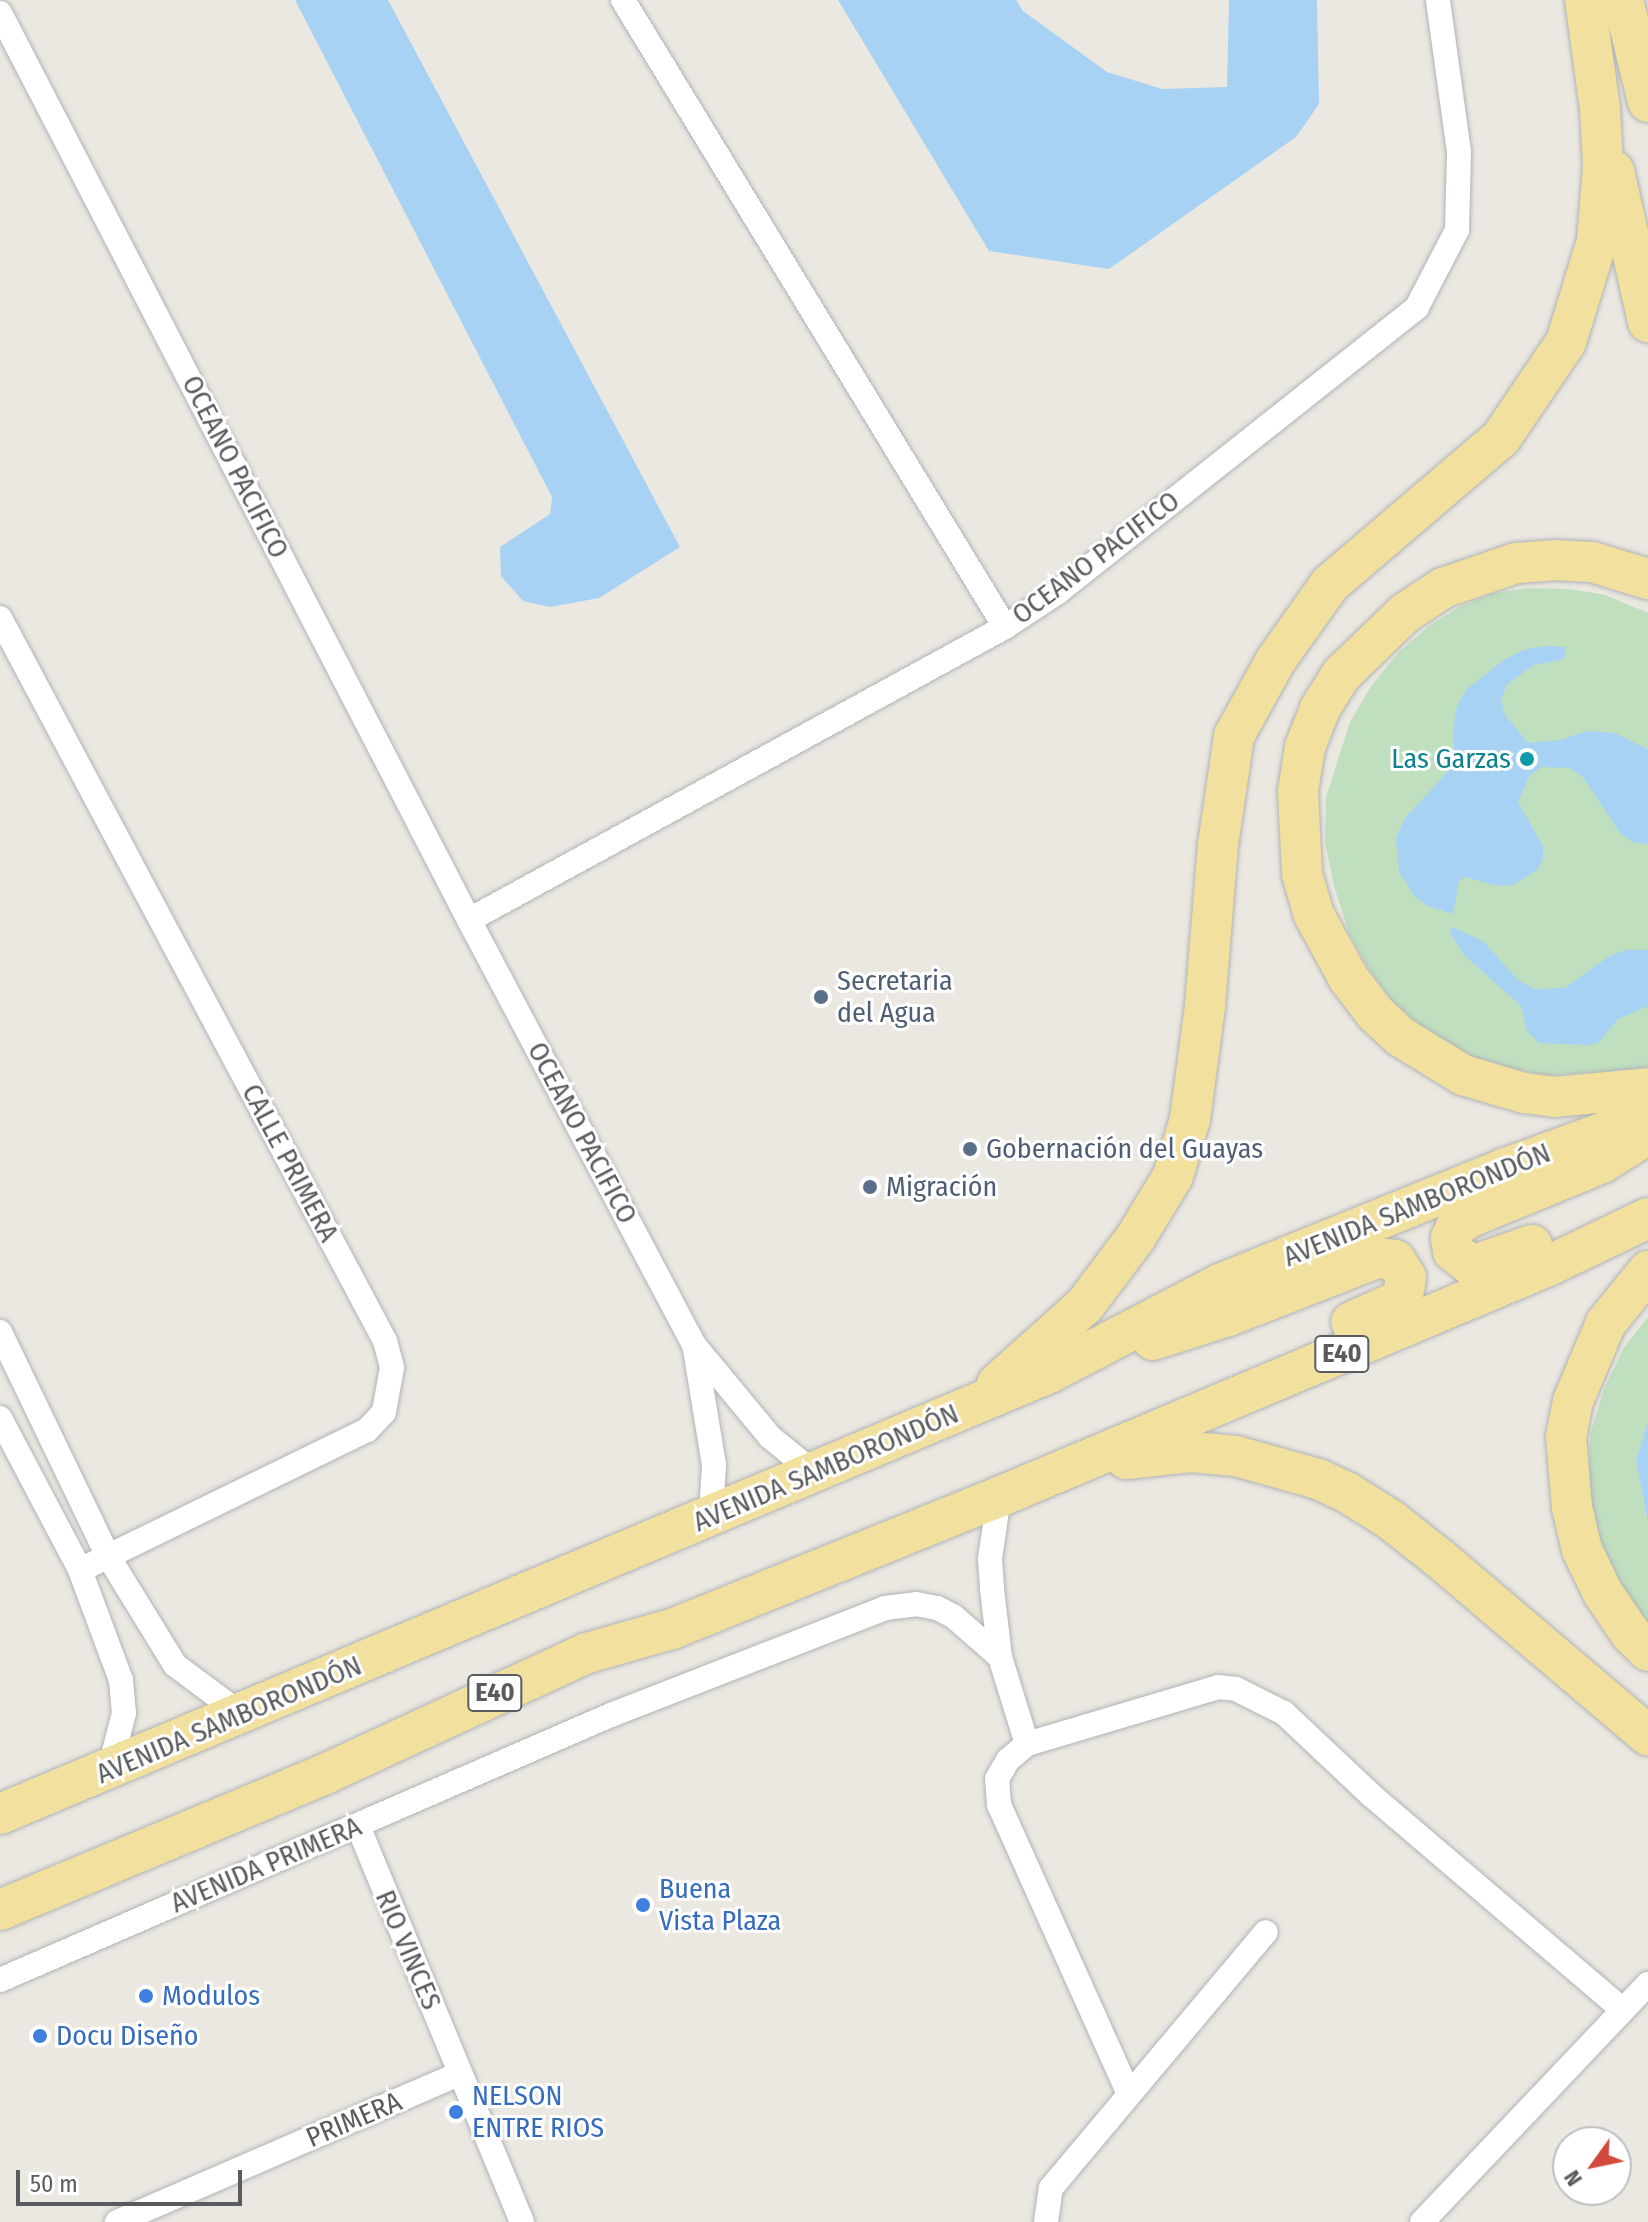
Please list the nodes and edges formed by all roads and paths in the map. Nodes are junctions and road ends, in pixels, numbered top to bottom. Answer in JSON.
{"nodes":[{"id":1,"x":623,"y":0,"type":"edge"},
{"id":2,"x":1438,"y":0,"type":"edge"},
{"id":3,"x":1585,"y":0,"type":"edge"},
{"id":4,"x":1623,"y":0,"type":"edge"},
{"id":5,"x":0,"y":13,"type":"edge"},
{"id":6,"x":1648,"y":102,"type":"edge"},
{"id":7,"x":1600,"y":109,"type":"junction"},
{"id":8,"x":1648,"y":322,"type":"edge"},
{"id":9,"x":1648,"y":579,"type":"edge"},
{"id":10,"x":0,"y":618,"type":"edge"},
{"id":11,"x":1005,"y":627,"type":"junction"},
{"id":12,"x":469,"y":920,"type":"junction"},
{"id":13,"x":1648,"y":1088,"type":"edge"},
{"id":14,"x":1648,"y":1116,"type":"edge"},
{"id":15,"x":1648,"y":1134,"type":"edge"},
{"id":16,"x":1648,"y":1210,"type":"edge"},
{"id":17,"x":1648,"y":1218,"type":"edge"},
{"id":18,"x":1648,"y":1271,"type":"edge"},
{"id":19,"x":0,"y":1332,"type":"edge"},
{"id":20,"x":694,"y":1345,"type":"junction"},
{"id":21,"x":1049,"y":1373,"type":"junction"},
{"id":22,"x":975,"y":1404,"type":"junction"},
{"id":23,"x":0,"y":1418,"type":"edge"},
{"id":24,"x":1138,"y":1439,"type":"junction"},
{"id":25,"x":813,"y":1472,"type":"junction"},
{"id":26,"x":1016,"y":1490,"type":"junction"},
{"id":27,"x":711,"y":1516,"type":"junction"},
{"id":28,"x":108,"y":1556,"type":"junction"},
{"id":29,"x":80,"y":1570,"type":"junction"},
{"id":30,"x":1648,"y":1651,"type":"edge"},
{"id":31,"x":1000,"y":1657,"type":"junction"},
{"id":32,"x":242,"y":1715,"type":"junction"},
{"id":33,"x":1648,"y":1735,"type":"edge"},
{"id":34,"x":1027,"y":1744,"type":"junction"},
{"id":35,"x":109,"y":1771,"type":"junction"},
{"id":36,"x":53,"y":1793,"type":"junction"},
{"id":37,"x":0,"y":1814,"type":"edge"},
{"id":38,"x":358,"y":1826,"type":"junction"},
{"id":39,"x":0,"y":1844,"type":"edge"},
{"id":40,"x":0,"y":1910,"type":"edge"},
{"id":41,"x":1266,"y":1932,"type":"dead end"},
{"id":42,"x":0,"y":1980,"type":"edge"},
{"id":43,"x":1648,"y":1984,"type":"edge"},
{"id":44,"x":1623,"y":2010,"type":"junction"},
{"id":45,"x":459,"y":2074,"type":"junction"},
{"id":46,"x":1129,"y":2094,"type":"junction"},
{"id":47,"x":117,"y":2222,"type":"edge"},
{"id":48,"x":522,"y":2222,"type":"edge"},
{"id":49,"x":1046,"y":2222,"type":"edge"},
{"id":50,"x":1422,"y":2222,"type":"edge"}],
"edges":[{"from":1,"to":11,"type":"street"},
{"from":2,"to":11,"type":"street","name":"OCEANO PACIFICO"},
{"from":3,"to":7,"type":"highway"},
{"from":4,"to":6,"type":"highway"},
{"from":5,"to":12,"type":"street","name":"OCEANO PACIFICO"},
{"from":7,"to":8,"type":"highway"},
{"from":7,"to":22,"type":"highway"},
{"from":9,"to":13,"type":"highway"},
{"from":10,"to":28,"type":"street","name":"CALLE PRIMERA"},
{"from":11,"to":12,"type":"street","name":"OCEANO PACIFICO"},
{"from":12,"to":20,"type":"street","name":"OCEANO PACIFICO"},
{"from":14,"to":21,"type":"highway","name":"AVENIDA SAMBORONDÓN"},
{"from":15,"to":16,"type":"highway"},
{"from":17,"to":24,"type":"highway","number":"E40"},
{"from":18,"to":30,"type":"highway"},
{"from":19,"to":28,"type":"street"},
{"from":20,"to":25,"type":"street","name":"OCEANO PACIFICO"},
{"from":20,"to":27,"type":"street","name":"OCEANO PACIFICO"},
{"from":21,"to":22,"type":"highway","name":"AVENIDA SAMBORONDÓN"},
{"from":21,"to":24,"type":"highway"},
{"from":22,"to":25,"type":"highway","name":"AVENIDA SAMBORONDÓN"},
{"from":23,"to":29,"type":"street"},
{"from":24,"to":26,"type":"highway","number":"E40"},
{"from":25,"to":27,"type":"highway","name":"AVENIDA SAMBORONDÓN"},
{"from":26,"to":31,"type":"street"},
{"from":26,"to":33,"type":"highway"},
{"from":26,"to":40,"type":"highway","number":"E40"},
{"from":27,"to":32,"type":"highway","name":"AVENIDA SAMBORONDÓN"},
{"from":28,"to":29,"type":"street","name":"CALLE PRIMERA"},
{"from":28,"to":32,"type":"street"},
{"from":29,"to":35,"type":"street"},
{"from":31,"to":34,"type":"street"},
{"from":31,"to":38,"type":"street","name":"AVENIDA PRIMERA"},
{"from":32,"to":35,"type":"highway","name":"AVENIDA SAMBORONDÓN"},
{"from":34,"to":44,"type":"street"},
{"from":34,"to":46,"type":"street"},
{"from":35,"to":36,"type":"highway","name":"AVENIDA SAMBORONDÓN"},
{"from":36,"to":37,"type":"highway","name":"AVENIDA SAMBORONDÓN"},
{"from":36,"to":39,"type":"highway"},
{"from":38,"to":42,"type":"street","name":"AVENIDA PRIMERA"},
{"from":38,"to":45,"type":"street","name":"RIO VINCES"},
{"from":41,"to":46,"type":"street"},
{"from":43,"to":44,"type":"street"},
{"from":44,"to":50,"type":"street"},
{"from":45,"to":47,"type":"street","name":"PRIMERA"},
{"from":45,"to":48,"type":"street","name":"RIO VINCES"},
{"from":46,"to":49,"type":"street"}]}
